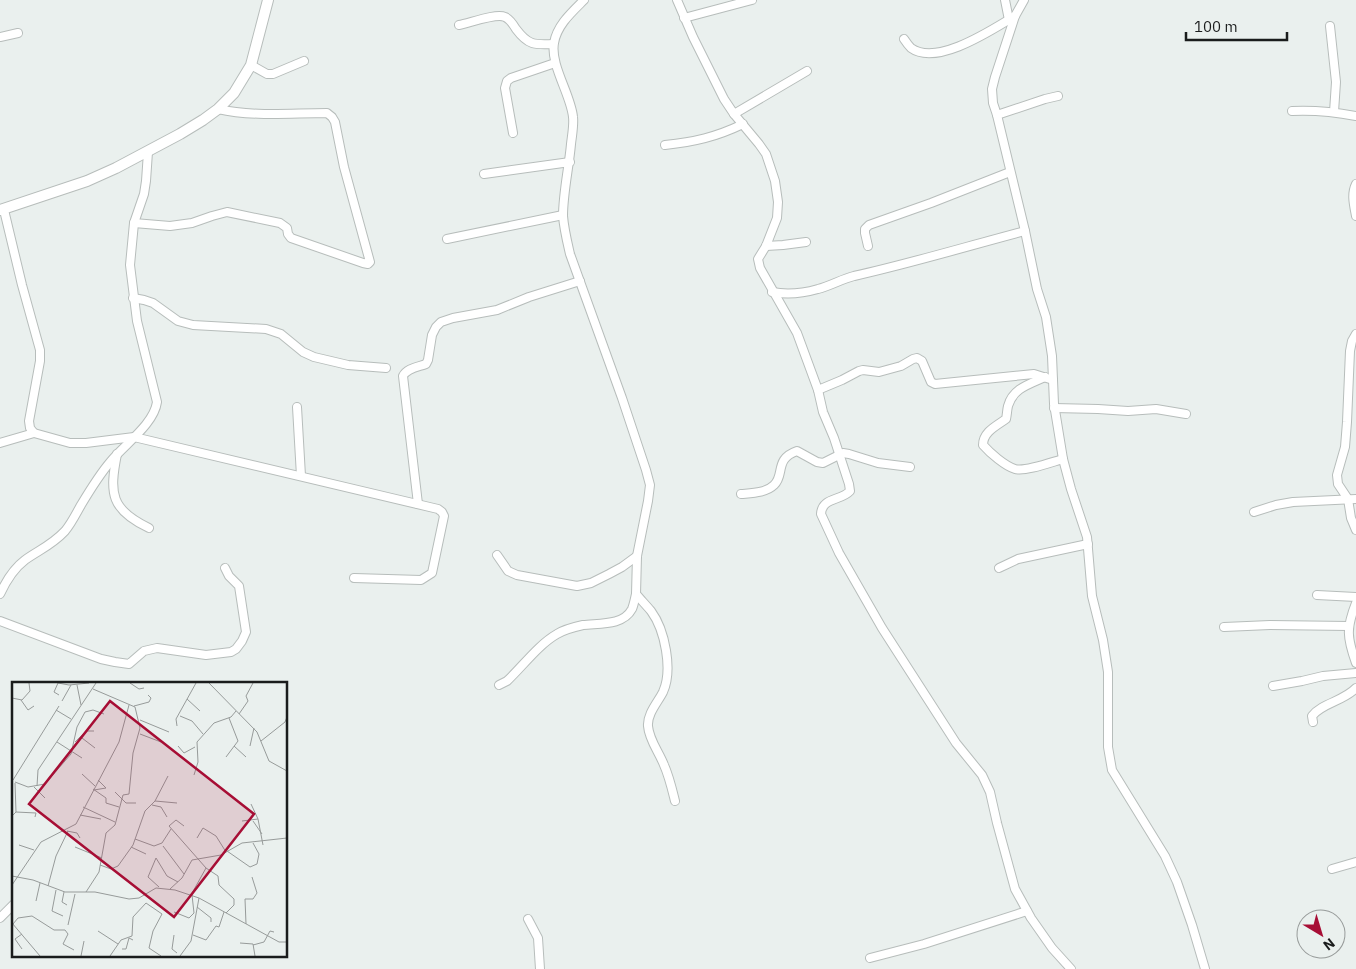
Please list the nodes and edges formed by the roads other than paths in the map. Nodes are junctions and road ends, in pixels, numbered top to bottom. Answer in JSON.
{"nodes":[{"id":1,"x":268,"y":0,"type":"edge"},
{"id":2,"x":584,"y":0,"type":"edge"},
{"id":3,"x":677,"y":0,"type":"edge"},
{"id":4,"x":752,"y":0,"type":"edge"},
{"id":5,"x":1005,"y":0,"type":"edge"},
{"id":6,"x":1024,"y":0,"type":"edge"},
{"id":7,"x":684,"y":18,"type":"junction"},
{"id":8,"x":1012,"y":18,"type":"junction"},
{"id":9,"x":460,"y":25,"type":"dead end"},
{"id":10,"x":1330,"y":26,"type":"dead end"},
{"id":11,"x":18,"y":33,"type":"dead end"},
{"id":12,"x":0,"y":37,"type":"edge"},
{"id":13,"x":904,"y":39,"type":"dead end"},
{"id":14,"x":553,"y":44,"type":"junction"},
{"id":15,"x":304,"y":61,"type":"dead end"},
{"id":16,"x":555,"y":64,"type":"junction"},
{"id":17,"x":251,"y":65,"type":"junction"},
{"id":18,"x":807,"y":71,"type":"dead end"},
{"id":19,"x":1058,"y":96,"type":"dead end"},
{"id":20,"x":218,"y":109,"type":"junction"},
{"id":21,"x":1292,"y":111,"type":"dead end"},
{"id":22,"x":1334,"y":112,"type":"junction"},
{"id":23,"x":734,"y":114,"type":"junction"},
{"id":24,"x":997,"y":115,"type":"junction"},
{"id":25,"x":1356,"y":116,"type":"edge"},
{"id":26,"x":743,"y":124,"type":"junction"},
{"id":27,"x":513,"y":133,"type":"dead end"},
{"id":28,"x":665,"y":145,"type":"dead end"},
{"id":29,"x":148,"y":152,"type":"junction"},
{"id":30,"x":570,"y":162,"type":"junction"},
{"id":31,"x":1010,"y":172,"type":"junction"},
{"id":32,"x":484,"y":174,"type":"dead end"},
{"id":33,"x":1356,"y":184,"type":"edge"},
{"id":34,"x":2,"y":210,"type":"edge"},
{"id":35,"x":563,"y":215,"type":"junction"},
{"id":36,"x":1356,"y":216,"type":"edge"},
{"id":37,"x":134,"y":222,"type":"junction"},
{"id":38,"x":1025,"y":231,"type":"junction"},
{"id":39,"x":447,"y":239,"type":"dead end"},
{"id":40,"x":806,"y":242,"type":"dead end"},
{"id":41,"x":766,"y":246,"type":"junction"},
{"id":42,"x":868,"y":246,"type":"dead end"},
{"id":43,"x":580,"y":281,"type":"junction"},
{"id":44,"x":772,"y":292,"type":"junction"},
{"id":45,"x":133,"y":298,"type":"junction"},
{"id":46,"x":1356,"y":334,"type":"edge"},
{"id":47,"x":386,"y":368,"type":"dead end"},
{"id":48,"x":1045,"y":377,"type":"junction"},
{"id":49,"x":1053,"y":380,"type":"junction"},
{"id":50,"x":818,"y":390,"type":"junction"},
{"id":51,"x":297,"y":407,"type":"dead end"},
{"id":52,"x":1054,"y":408,"type":"junction"},
{"id":53,"x":1186,"y":414,"type":"dead end"},
{"id":54,"x":34,"y":433,"type":"junction"},
{"id":55,"x":134,"y":437,"type":"junction"},
{"id":56,"x":0,"y":443,"type":"edge"},
{"id":57,"x":117,"y":454,"type":"junction"},
{"id":58,"x":840,"y":455,"type":"junction"},
{"id":59,"x":1063,"y":459,"type":"junction"},
{"id":60,"x":910,"y":467,"type":"dead end"},
{"id":61,"x":301,"y":476,"type":"junction"},
{"id":62,"x":741,"y":494,"type":"dead end"},
{"id":63,"x":1352,"y":499,"type":"edge"},
{"id":64,"x":418,"y":504,"type":"junction"},
{"id":65,"x":1254,"y":512,"type":"dead end"},
{"id":66,"x":149,"y":528,"type":"dead end"},
{"id":67,"x":1356,"y":530,"type":"edge"},
{"id":68,"x":1088,"y":544,"type":"junction"},
{"id":69,"x":497,"y":554,"type":"dead end"},
{"id":70,"x":637,"y":556,"type":"junction"},
{"id":71,"x":225,"y":568,"type":"dead end"},
{"id":72,"x":1000,"y":568,"type":"dead end"},
{"id":73,"x":354,"y":578,"type":"dead end"},
{"id":74,"x":0,"y":594,"type":"edge"},
{"id":75,"x":636,"y":594,"type":"junction"},
{"id":76,"x":1318,"y":595,"type":"dead end"},
{"id":77,"x":1356,"y":597,"type":"edge"},
{"id":78,"x":1356,"y":604,"type":"edge"},
{"id":79,"x":0,"y":621,"type":"edge"},
{"id":80,"x":1349,"y":626,"type":"junction"},
{"id":81,"x":1224,"y":628,"type":"dead end"},
{"id":82,"x":1356,"y":662,"type":"edge"},
{"id":83,"x":1356,"y":673,"type":"edge"},
{"id":84,"x":499,"y":685,"type":"dead end"},
{"id":85,"x":1272,"y":686,"type":"dead end"},
{"id":86,"x":1356,"y":688,"type":"edge"},
{"id":87,"x":1313,"y":722,"type":"dead end"},
{"id":88,"x":675,"y":801,"type":"dead end"},
{"id":89,"x":1356,"y":862,"type":"edge"},
{"id":90,"x":1332,"y":869,"type":"dead end"},
{"id":91,"x":12,"y":906,"type":"edge"},
{"id":92,"x":1027,"y":911,"type":"junction"},
{"id":93,"x":0,"y":918,"type":"edge"},
{"id":94,"x":528,"y":919,"type":"dead end"},
{"id":95,"x":870,"y":958,"type":"dead end"},
{"id":96,"x":540,"y":969,"type":"edge"},
{"id":97,"x":1070,"y":969,"type":"edge"},
{"id":98,"x":1205,"y":969,"type":"edge"}],
"edges":[{"from":1,"to":17,"type":"street"},
{"from":2,"to":14,"type":"street"},
{"from":3,"to":7,"type":"street"},
{"from":4,"to":7,"type":"street"},
{"from":5,"to":8,"type":"street"},
{"from":6,"to":8,"type":"street"},
{"from":7,"to":23,"type":"street"},
{"from":8,"to":13,"type":"street"},
{"from":8,"to":24,"type":"street"},
{"from":9,"to":14,"type":"street"},
{"from":10,"to":22,"type":"street"},
{"from":11,"to":12,"type":"street"},
{"from":14,"to":16,"type":"street"},
{"from":15,"to":17,"type":"street"},
{"from":16,"to":27,"type":"street"},
{"from":16,"to":30,"type":"street"},
{"from":17,"to":20,"type":"street"},
{"from":18,"to":23,"type":"street"},
{"from":19,"to":24,"type":"street"},
{"from":20,"to":29,"type":"street"},
{"from":20,"to":37,"type":"street"},
{"from":21,"to":22,"type":"street"},
{"from":22,"to":25,"type":"street"},
{"from":23,"to":26,"type":"street"},
{"from":24,"to":31,"type":"street"},
{"from":26,"to":28,"type":"street"},
{"from":26,"to":41,"type":"street"},
{"from":29,"to":34,"type":"street"},
{"from":29,"to":37,"type":"street"},
{"from":30,"to":32,"type":"street"},
{"from":30,"to":35,"type":"street"},
{"from":31,"to":38,"type":"street"},
{"from":31,"to":42,"type":"street"},
{"from":33,"to":36,"type":"street"},
{"from":34,"to":54,"type":"street"},
{"from":35,"to":39,"type":"street"},
{"from":35,"to":43,"type":"street"},
{"from":37,"to":45,"type":"street"},
{"from":38,"to":44,"type":"street"},
{"from":38,"to":49,"type":"street"},
{"from":40,"to":41,"type":"street"},
{"from":41,"to":44,"type":"street"},
{"from":43,"to":64,"type":"street"},
{"from":43,"to":70,"type":"street"},
{"from":44,"to":50,"type":"street"},
{"from":45,"to":47,"type":"street"},
{"from":45,"to":55,"type":"street"},
{"from":46,"to":63,"type":"street"},
{"from":48,"to":49,"type":"street"},
{"from":48,"to":50,"type":"street"},
{"from":48,"to":59,"type":"street"},
{"from":49,"to":52,"type":"street"},
{"from":50,"to":58,"type":"street"},
{"from":51,"to":61,"type":"street"},
{"from":52,"to":53,"type":"street"},
{"from":52,"to":59,"type":"street"},
{"from":54,"to":55,"type":"street"},
{"from":54,"to":56,"type":"street"},
{"from":55,"to":57,"type":"street"},
{"from":55,"to":61,"type":"street"},
{"from":57,"to":66,"type":"street"},
{"from":57,"to":74,"type":"street"},
{"from":58,"to":60,"type":"street"},
{"from":58,"to":62,"type":"street"},
{"from":58,"to":92,"type":"street"},
{"from":59,"to":68,"type":"street"},
{"from":61,"to":64,"type":"street"},
{"from":63,"to":65,"type":"street"},
{"from":63,"to":67,"type":"street"},
{"from":64,"to":73,"type":"street"},
{"from":68,"to":72,"type":"street"},
{"from":68,"to":98,"type":"street"},
{"from":69,"to":70,"type":"street"},
{"from":70,"to":75,"type":"street"},
{"from":71,"to":79,"type":"street"},
{"from":75,"to":84,"type":"street"},
{"from":75,"to":88,"type":"street"},
{"from":76,"to":77,"type":"street"},
{"from":78,"to":80,"type":"street"},
{"from":80,"to":81,"type":"street"},
{"from":80,"to":82,"type":"street"},
{"from":83,"to":85,"type":"street"},
{"from":86,"to":87,"type":"street"},
{"from":89,"to":90,"type":"street"},
{"from":91,"to":93,"type":"street"},
{"from":92,"to":95,"type":"street"},
{"from":92,"to":97,"type":"street"},
{"from":94,"to":96,"type":"street"}]}
